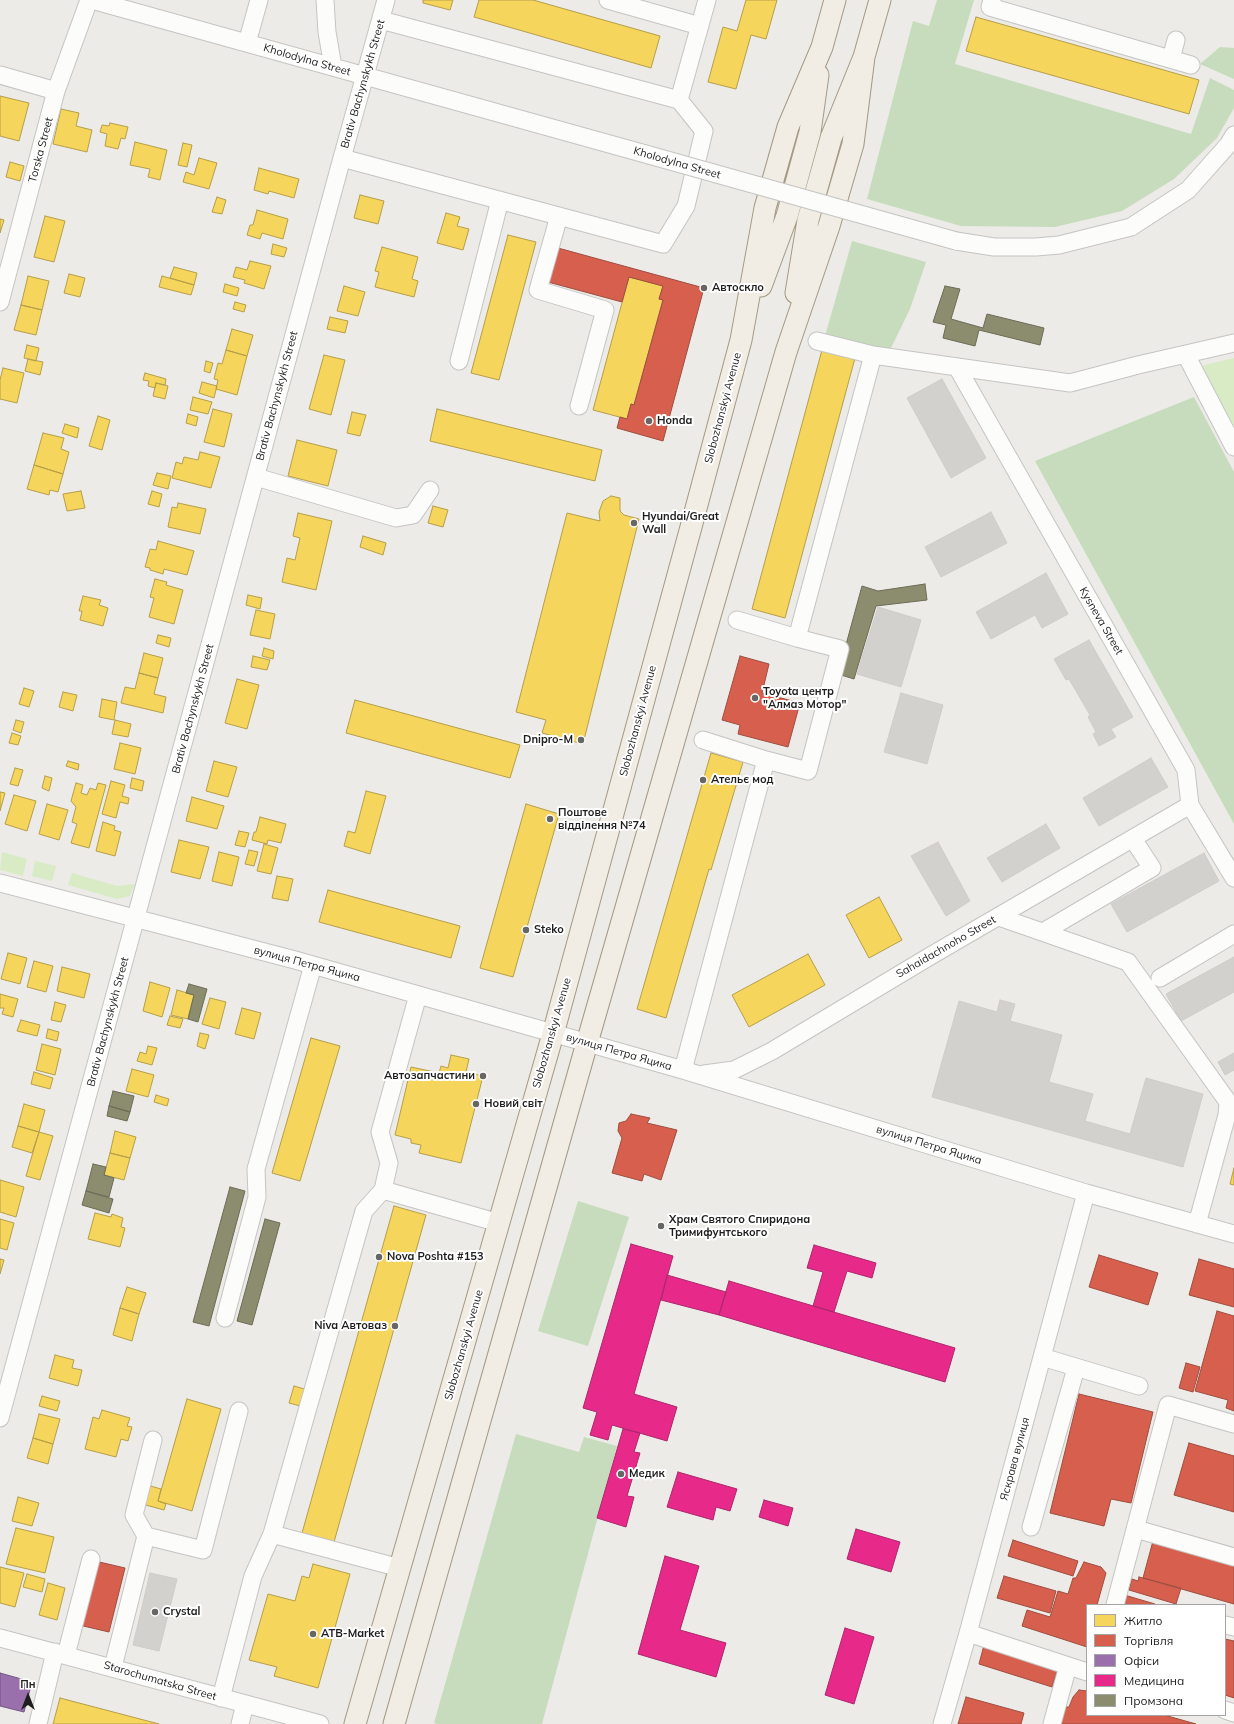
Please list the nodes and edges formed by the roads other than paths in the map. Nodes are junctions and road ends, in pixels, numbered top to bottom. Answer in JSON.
{"nodes":[{"id":1,"x":91,"y":0,"type":"edge"},
{"id":2,"x":259,"y":0,"type":"edge"},
{"id":3,"x":325,"y":0,"type":"edge"},
{"id":4,"x":386,"y":0,"type":"edge"},
{"id":5,"x":608,"y":0,"type":"edge"},
{"id":6,"x":707,"y":0,"type":"edge"},
{"id":7,"x":836,"y":0,"type":"edge"},
{"id":8,"x":880,"y":0,"type":"edge"},
{"id":9,"x":992,"y":0,"type":"edge"},
{"id":10,"x":381,"y":20,"type":"junction"},
{"id":11,"x":700,"y":26,"type":"junction"},
{"id":12,"x":1176,"y":40,"type":"dead end"},
{"id":13,"x":247,"y":43,"type":"junction"},
{"id":14,"x":1171,"y":59,"type":"junction"},
{"id":15,"x":1191,"y":65,"type":"dead end"},
{"id":16,"x":333,"y":66,"type":"junction"},
{"id":17,"x":0,"y":75,"type":"edge"},
{"id":18,"x":365,"y":76,"type":"junction"},
{"id":19,"x":56,"y":91,"type":"junction"},
{"id":20,"x":679,"y":100,"type":"junction"},
{"id":21,"x":1234,"y":135,"type":"edge"},
{"id":22,"x":342,"y":158,"type":"junction"},
{"id":23,"x":500,"y":200,"type":"junction"},
{"id":24,"x":559,"y":216,"type":"junction"},
{"id":25,"x":0,"y":302,"type":"edge"},
{"id":26,"x":817,"y":341,"type":"dead end"},
{"id":27,"x":1234,"y":343,"type":"edge"},
{"id":28,"x":873,"y":356,"type":"junction"},
{"id":29,"x":1186,"y":356,"type":"junction"},
{"id":30,"x":459,"y":361,"type":"dead end"},
{"id":31,"x":957,"y":367,"type":"junction"},
{"id":32,"x":579,"y":406,"type":"dead end"},
{"id":33,"x":1234,"y":447,"type":"edge"},
{"id":34,"x":256,"y":477,"type":"junction"},
{"id":35,"x":430,"y":490,"type":"dead end"},
{"id":36,"x":737,"y":620,"type":"dead end"},
{"id":37,"x":797,"y":638,"type":"junction"},
{"id":38,"x":703,"y":740,"type":"dead end"},
{"id":39,"x":766,"y":760,"type":"junction"},
{"id":40,"x":1190,"y":805,"type":"junction"},
{"id":41,"x":1133,"y":839,"type":"junction"},
{"id":42,"x":1234,"y":878,"type":"edge"},
{"id":43,"x":0,"y":883,"type":"edge"},
{"id":44,"x":999,"y":917,"type":"junction"},
{"id":45,"x":136,"y":918,"type":"junction"},
{"id":46,"x":1043,"y":932,"type":"junction"},
{"id":47,"x":1234,"y":934,"type":"edge"},
{"id":48,"x":313,"y":965,"type":"junction"},
{"id":49,"x":1160,"y":978,"type":"dead end"},
{"id":50,"x":418,"y":995,"type":"junction"},
{"id":51,"x":553,"y":1034,"type":"junction"},
{"id":52,"x":587,"y":1043,"type":"junction"},
{"id":53,"x":691,"y":1072,"type":"junction"},
{"id":54,"x":383,"y":1190,"type":"junction"},
{"id":55,"x":1086,"y":1193,"type":"junction"},
{"id":56,"x":499,"y":1223,"type":"junction"},
{"id":57,"x":1197,"y":1224,"type":"junction"},
{"id":58,"x":1234,"y":1234,"type":"edge"},
{"id":59,"x":225,"y":1318,"type":"dead end"},
{"id":60,"x":1042,"y":1357,"type":"junction"},
{"id":61,"x":1076,"y":1368,"type":"junction"},
{"id":62,"x":1139,"y":1386,"type":"dead end"},
{"id":63,"x":239,"y":1411,"type":"dead end"},
{"id":64,"x":0,"y":1418,"type":"edge"},
{"id":65,"x":1234,"y":1424,"type":"edge"},
{"id":66,"x":153,"y":1440,"type":"dead end"},
{"id":67,"x":1031,"y":1526,"type":"dead end"},
{"id":68,"x":1136,"y":1529,"type":"junction"},
{"id":69,"x":272,"y":1534,"type":"junction"},
{"id":70,"x":146,"y":1536,"type":"junction"},
{"id":71,"x":1234,"y":1557,"type":"edge"},
{"id":72,"x":91,"y":1560,"type":"dead end"},
{"id":73,"x":400,"y":1568,"type":"junction"},
{"id":74,"x":1115,"y":1604,"type":"edge"},
{"id":75,"x":968,"y":1633,"type":"junction"},
{"id":76,"x":0,"y":1638,"type":"edge"},
{"id":77,"x":61,"y":1653,"type":"junction"},
{"id":78,"x":1068,"y":1666,"type":"junction"},
{"id":79,"x":113,"y":1667,"type":"junction"},
{"id":80,"x":1086,"y":1672,"type":"edge"},
{"id":81,"x":221,"y":1698,"type":"junction"},
{"id":82,"x":245,"y":1704,"type":"junction"},
{"id":83,"x":38,"y":1724,"type":"edge"},
{"id":84,"x":240,"y":1724,"type":"edge"},
{"id":85,"x":320,"y":1724,"type":"edge"},
{"id":86,"x":355,"y":1724,"type":"edge"},
{"id":87,"x":394,"y":1724,"type":"edge"},
{"id":88,"x":942,"y":1724,"type":"edge"},
{"id":89,"x":1052,"y":1724,"type":"edge"}],
"edges":[{"from":1,"to":13,"type":"street","name":"Kholodylna Street"},
{"from":1,"to":19,"type":"street","name":"Torska Street"},
{"from":2,"to":13,"type":"street"},
{"from":3,"to":16,"type":"street"},
{"from":4,"to":10,"type":"street","name":"Brativ Bachynskykh Street"},
{"from":5,"to":11,"type":"street"},
{"from":6,"to":11,"type":"street"},
{"from":7,"to":51,"type":"main road","name":"Slobozhanskyi Avenue"},
{"from":8,"to":52,"type":"main road"},
{"from":9,"to":14,"type":"street"},
{"from":10,"to":18,"type":"street","name":"Brativ Bachynskykh Street"},
{"from":10,"to":20,"type":"street"},
{"from":11,"to":20,"type":"street"},
{"from":12,"to":14,"type":"street"},
{"from":13,"to":16,"type":"street","name":"Kholodylna Street"},
{"from":14,"to":15,"type":"street"},
{"from":16,"to":18,"type":"street","name":"Kholodylna Street"},
{"from":17,"to":19,"type":"street"},
{"from":18,"to":21,"type":"street","name":"Kholodylna Street","bridge":true},
{"from":18,"to":22,"type":"street","name":"Brativ Bachynskykh Street"},
{"from":19,"to":25,"type":"street","name":"Torska Street"},
{"from":20,"to":24,"type":"street"},
{"from":22,"to":23,"type":"street"},
{"from":22,"to":34,"type":"street","name":"Brativ Bachynskykh Street"},
{"from":23,"to":24,"type":"street"},
{"from":23,"to":30,"type":"street"},
{"from":24,"to":32,"type":"street"},
{"from":26,"to":28,"type":"street"},
{"from":27,"to":29,"type":"street"},
{"from":28,"to":31,"type":"street"},
{"from":28,"to":37,"type":"street"},
{"from":29,"to":31,"type":"street"},
{"from":29,"to":33,"type":"street"},
{"from":31,"to":40,"type":"street","name":"Kysneva Street"},
{"from":34,"to":35,"type":"street"},
{"from":34,"to":45,"type":"street","name":"Brativ Bachynskykh Street"},
{"from":36,"to":37,"type":"street"},
{"from":37,"to":39,"type":"street"},
{"from":38,"to":39,"type":"street"},
{"from":39,"to":53,"type":"street"},
{"from":40,"to":41,"type":"street","name":"Sahaidachnoho Street"},
{"from":40,"to":42,"type":"street","name":"Kysneva Street"},
{"from":41,"to":44,"type":"street","name":"Sahaidachnoho Street"},
{"from":41,"to":46,"type":"street"},
{"from":43,"to":45,"type":"street","name":"вулиця Петра Яцика"},
{"from":44,"to":46,"type":"street"},
{"from":44,"to":53,"type":"street","name":"Sahaidachnoho Street"},
{"from":45,"to":48,"type":"street","name":"вулиця Петра Яцика"},
{"from":45,"to":64,"type":"street","name":"Brativ Bachynskykh Street"},
{"from":46,"to":57,"type":"street"},
{"from":47,"to":49,"type":"street"},
{"from":48,"to":50,"type":"street","name":"вулиця Петра Яцика"},
{"from":48,"to":59,"type":"street"},
{"from":50,"to":51,"type":"street","name":"вулиця Петра Яцика"},
{"from":50,"to":54,"type":"street"},
{"from":51,"to":52,"type":"street","name":"вулиця Петра Яцика"},
{"from":51,"to":56,"type":"main road","name":"Slobozhanskyi Avenue"},
{"from":52,"to":53,"type":"street","name":"вулиця Петра Яцика"},
{"from":52,"to":87,"type":"main road"},
{"from":53,"to":55,"type":"street","name":"вулиця Петра Яцика"},
{"from":54,"to":56,"type":"street"},
{"from":54,"to":69,"type":"street"},
{"from":55,"to":57,"type":"street","name":"вулиця Петра Яцика"},
{"from":55,"to":60,"type":"street","name":"Яскрава вулиця"},
{"from":56,"to":73,"type":"main road","name":"Slobozhanskyi Avenue"},
{"from":57,"to":58,"type":"street","name":"вулиця Петра Яцика"},
{"from":60,"to":61,"type":"street"},
{"from":60,"to":75,"type":"street","name":"Яскрава вулиця"},
{"from":61,"to":62,"type":"street"},
{"from":61,"to":67,"type":"street"},
{"from":63,"to":70,"type":"street"},
{"from":65,"to":68,"type":"street"},
{"from":66,"to":70,"type":"street"},
{"from":68,"to":71,"type":"street"},
{"from":68,"to":74,"type":"street"},
{"from":69,"to":73,"type":"street"},
{"from":69,"to":81,"type":"street"},
{"from":70,"to":79,"type":"street"},
{"from":72,"to":77,"type":"street"},
{"from":73,"to":86,"type":"main road","name":"Slobozhanskyi Avenue"},
{"from":75,"to":78,"type":"street"},
{"from":75,"to":88,"type":"street","name":"Яскрава вулиця"},
{"from":76,"to":77,"type":"street","name":"Starochumatska Street"},
{"from":77,"to":79,"type":"street","name":"Starochumatska Street"},
{"from":77,"to":83,"type":"street"},
{"from":78,"to":80,"type":"street"},
{"from":78,"to":89,"type":"street"},
{"from":79,"to":81,"type":"street","name":"Starochumatska Street"},
{"from":81,"to":82,"type":"street","name":"Starochumatska Street"},
{"from":82,"to":84,"type":"street"},
{"from":82,"to":85,"type":"street","name":"Starochumatska Street"}]}
